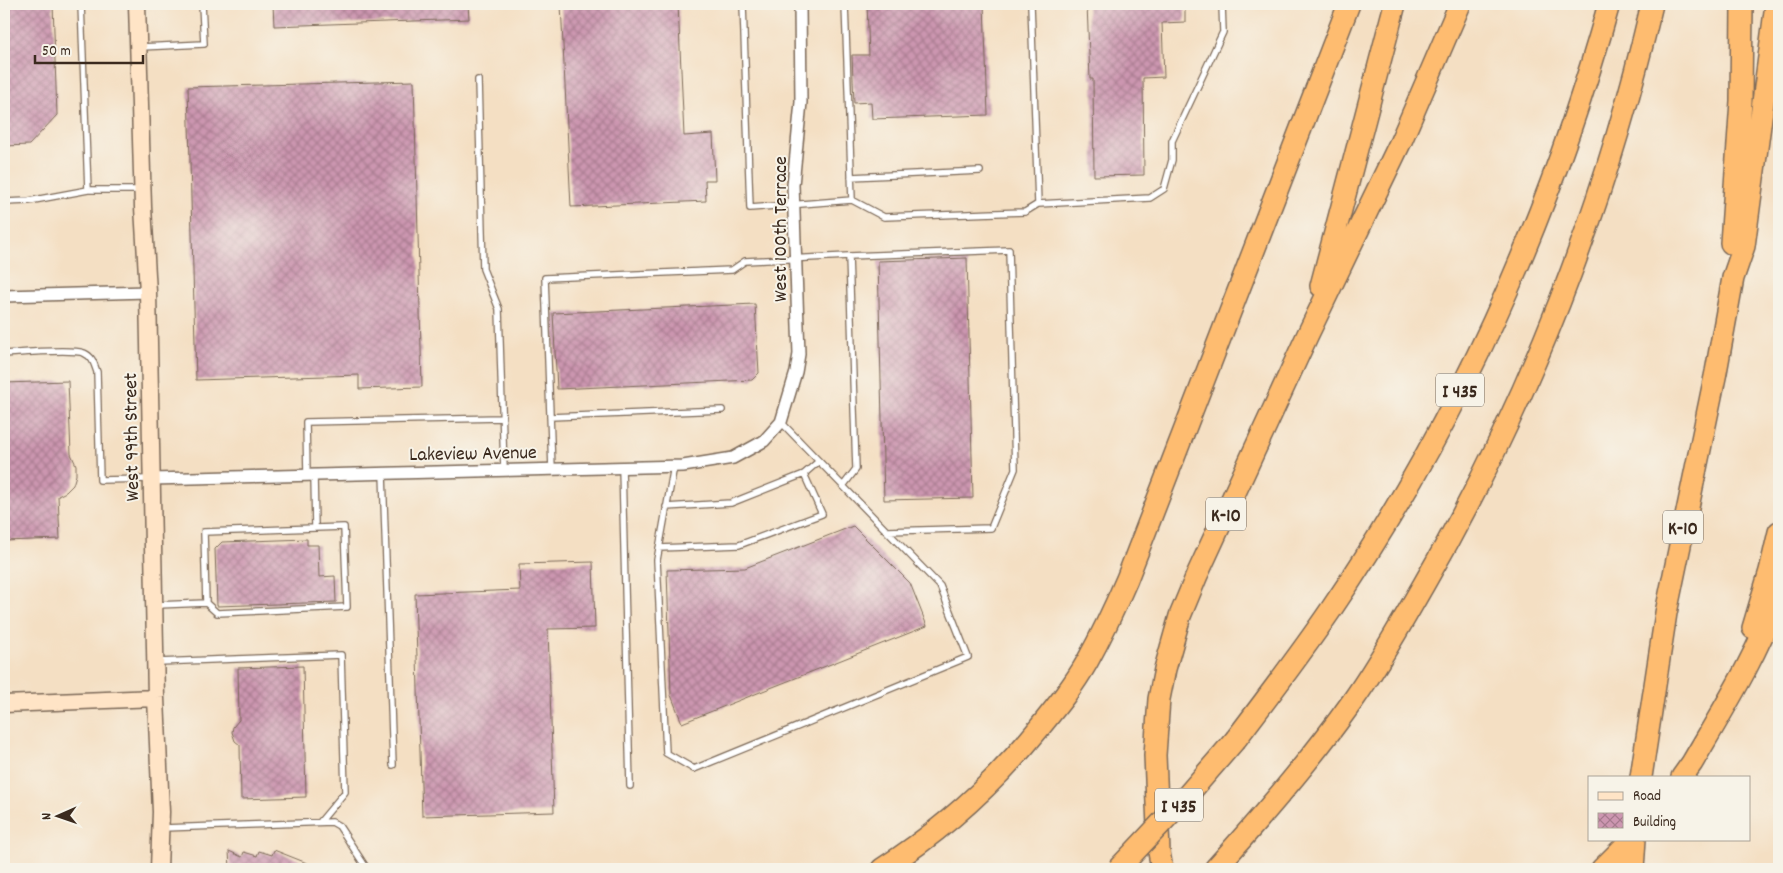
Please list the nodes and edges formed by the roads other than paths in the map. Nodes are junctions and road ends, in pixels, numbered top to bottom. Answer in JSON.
{"nodes":[{"id":1,"x":82,"y":4,"type":"edge"},
{"id":2,"x":137,"y":4,"type":"edge"},
{"id":3,"x":202,"y":4,"type":"edge"},
{"id":4,"x":743,"y":4,"type":"edge"},
{"id":5,"x":800,"y":4,"type":"edge"},
{"id":6,"x":845,"y":4,"type":"edge"},
{"id":7,"x":1031,"y":4,"type":"edge"},
{"id":8,"x":1222,"y":4,"type":"edge"},
{"id":9,"x":1349,"y":4,"type":"edge"},
{"id":10,"x":1395,"y":4,"type":"edge"},
{"id":11,"x":1460,"y":4,"type":"edge"},
{"id":12,"x":1609,"y":4,"type":"edge"},
{"id":13,"x":1652,"y":4,"type":"edge"},
{"id":14,"x":1742,"y":4,"type":"edge"},
{"id":15,"x":1776,"y":4,"type":"edge"},
{"id":16,"x":138,"y":47,"type":"junction"},
{"id":17,"x":478,"y":80,"type":"dead end"},
{"id":18,"x":980,"y":171,"type":"dead end"},
{"id":19,"x":851,"y":177,"type":"junction"},
{"id":20,"x":88,"y":190,"type":"junction"},
{"id":21,"x":142,"y":190,"type":"junction"},
{"id":22,"x":852,"y":200,"type":"junction"},
{"id":23,"x":4,"y":202,"type":"edge"},
{"id":24,"x":1038,"y":204,"type":"junction"},
{"id":25,"x":793,"y":206,"type":"junction"},
{"id":26,"x":849,"y":256,"type":"junction"},
{"id":27,"x":795,"y":258,"type":"junction"},
{"id":28,"x":1733,"y":278,"type":"junction"},
{"id":29,"x":148,"y":292,"type":"junction"},
{"id":30,"x":4,"y":296,"type":"edge"},
{"id":31,"x":1308,"y":334,"type":"junction"},
{"id":32,"x":4,"y":354,"type":"edge"},
{"id":33,"x":722,"y":410,"type":"dead end"},
{"id":34,"x":550,"y":417,"type":"junction"},
{"id":35,"x":502,"y":418,"type":"junction"},
{"id":36,"x":780,"y":422,"type":"junction"},
{"id":37,"x":818,"y":461,"type":"junction"},
{"id":38,"x":674,"y":466,"type":"junction"},
{"id":39,"x":622,"y":467,"type":"junction"},
{"id":40,"x":552,"y":469,"type":"junction"},
{"id":41,"x":504,"y":470,"type":"junction"},
{"id":42,"x":383,"y":473,"type":"junction"},
{"id":43,"x":804,"y":474,"type":"junction"},
{"id":44,"x":310,"y":475,"type":"junction"},
{"id":45,"x":152,"y":479,"type":"junction"},
{"id":46,"x":843,"y":486,"type":"junction"},
{"id":47,"x":666,"y":507,"type":"junction"},
{"id":48,"x":315,"y":528,"type":"junction"},
{"id":49,"x":887,"y":531,"type":"junction"},
{"id":50,"x":1779,"y":532,"type":"edge"},
{"id":51,"x":659,"y":548,"type":"junction"},
{"id":52,"x":1779,"y":594,"type":"edge"},
{"id":53,"x":206,"y":603,"type":"junction"},
{"id":54,"x":154,"y":605,"type":"junction"},
{"id":55,"x":156,"y":662,"type":"junction"},
{"id":56,"x":1734,"y":691,"type":"junction"},
{"id":57,"x":156,"y":698,"type":"junction"},
{"id":58,"x":4,"y":704,"type":"edge"},
{"id":59,"x":393,"y":765,"type":"dead end"},
{"id":60,"x":1641,"y":776,"type":"edge"},
{"id":61,"x":1683,"y":776,"type":"edge"},
{"id":62,"x":630,"y":786,"type":"dead end"},
{"id":63,"x":320,"y":822,"type":"junction"},
{"id":64,"x":161,"y":828,"type":"junction"},
{"id":65,"x":1633,"y":840,"type":"edge"},
{"id":66,"x":1634,"y":840,"type":"edge"},
{"id":67,"x":159,"y":869,"type":"edge"},
{"id":68,"x":367,"y":869,"type":"edge"},
{"id":69,"x":882,"y":869,"type":"edge"},
{"id":70,"x":1118,"y":869,"type":"edge"},
{"id":71,"x":1162,"y":869,"type":"edge"},
{"id":72,"x":1215,"y":869,"type":"edge"},
{"id":73,"x":1602,"y":869,"type":"edge"},
{"id":74,"x":1633,"y":869,"type":"edge"}],
"edges":[{"from":1,"to":20,"type":"lane"},
{"from":2,"to":16,"type":"street","name":"West 99th Street"},
{"from":3,"to":16,"type":"lane"},
{"from":4,"to":25,"type":"lane"},
{"from":5,"to":25,"type":"street","name":"West 100th Terrace"},
{"from":6,"to":19,"type":"lane"},
{"from":7,"to":24,"type":"lane"},
{"from":8,"to":24,"type":"lane"},
{"from":9,"to":69,"type":"highway"},
{"from":10,"to":31,"type":"highway"},
{"from":11,"to":31,"type":"highway"},
{"from":12,"to":70,"type":"highway","number":"I 435","bridge":true},
{"from":13,"to":72,"type":"highway","number":"I 435"},
{"from":14,"to":28,"type":"highway"},
{"from":15,"to":28,"type":"highway"},
{"from":16,"to":21,"type":"street","name":"West 99th Street"},
{"from":17,"to":35,"type":"lane"},
{"from":18,"to":19,"type":"lane"},
{"from":19,"to":22,"type":"lane"},
{"from":20,"to":21,"type":"lane"},
{"from":20,"to":23,"type":"lane"},
{"from":21,"to":29,"type":"street","name":"West 99th Street"},
{"from":22,"to":24,"type":"lane"},
{"from":22,"to":25,"type":"lane"},
{"from":25,"to":27,"type":"street","name":"West 100th Terrace"},
{"from":26,"to":27,"type":"lane"},
{"from":26,"to":46,"type":"lane"},
{"from":26,"to":49,"type":"lane"},
{"from":27,"to":34,"type":"lane"},
{"from":27,"to":36,"type":"street","name":"West 100th Terrace"},
{"from":28,"to":60,"type":"highway","number":"K-10"},
{"from":29,"to":30,"type":"street"},
{"from":29,"to":45,"type":"street","name":"West 99th Street"},
{"from":31,"to":71,"type":"highway","number":"K-10"},
{"from":32,"to":45,"type":"lane"},
{"from":33,"to":34,"type":"lane"},
{"from":34,"to":40,"type":"lane"},
{"from":35,"to":41,"type":"lane"},
{"from":35,"to":44,"type":"lane"},
{"from":36,"to":37,"type":"lane"},
{"from":36,"to":38,"type":"street","name":"Lakeview Avenue"},
{"from":37,"to":43,"type":"lane"},
{"from":37,"to":46,"type":"lane"},
{"from":38,"to":39,"type":"street","name":"Lakeview Avenue"},
{"from":38,"to":47,"type":"lane"},
{"from":39,"to":40,"type":"street","name":"Lakeview Avenue"},
{"from":39,"to":62,"type":"lane"},
{"from":40,"to":41,"type":"street","name":"Lakeview Avenue"},
{"from":41,"to":42,"type":"street","name":"Lakeview Avenue"},
{"from":42,"to":44,"type":"street","name":"Lakeview Avenue"},
{"from":42,"to":59,"type":"lane"},
{"from":43,"to":47,"type":"lane"},
{"from":43,"to":51,"type":"lane"},
{"from":44,"to":45,"type":"street","name":"Lakeview Avenue"},
{"from":44,"to":48,"type":"lane"},
{"from":45,"to":54,"type":"street","name":"West 99th Street"},
{"from":46,"to":49,"type":"lane"},
{"from":47,"to":51,"type":"lane"},
{"from":48,"to":53,"type":"lane"},
{"from":48,"to":53,"type":"lane"},
{"from":49,"to":51,"type":"lane"},
{"from":50,"to":56,"type":"highway"},
{"from":52,"to":56,"type":"highway"},
{"from":53,"to":54,"type":"lane"},
{"from":54,"to":55,"type":"street","name":"West 99th Street"},
{"from":55,"to":57,"type":"street","name":"West 99th Street"},
{"from":55,"to":63,"type":"lane"},
{"from":56,"to":61,"type":"highway"},
{"from":57,"to":58,"type":"street"},
{"from":57,"to":64,"type":"street","name":"West 99th Street"},
{"from":63,"to":64,"type":"lane"},
{"from":63,"to":68,"type":"lane"},
{"from":64,"to":67,"type":"street","name":"West 99th Street"},
{"from":65,"to":73,"type":"highway"},
{"from":66,"to":74,"type":"highway"}]}
